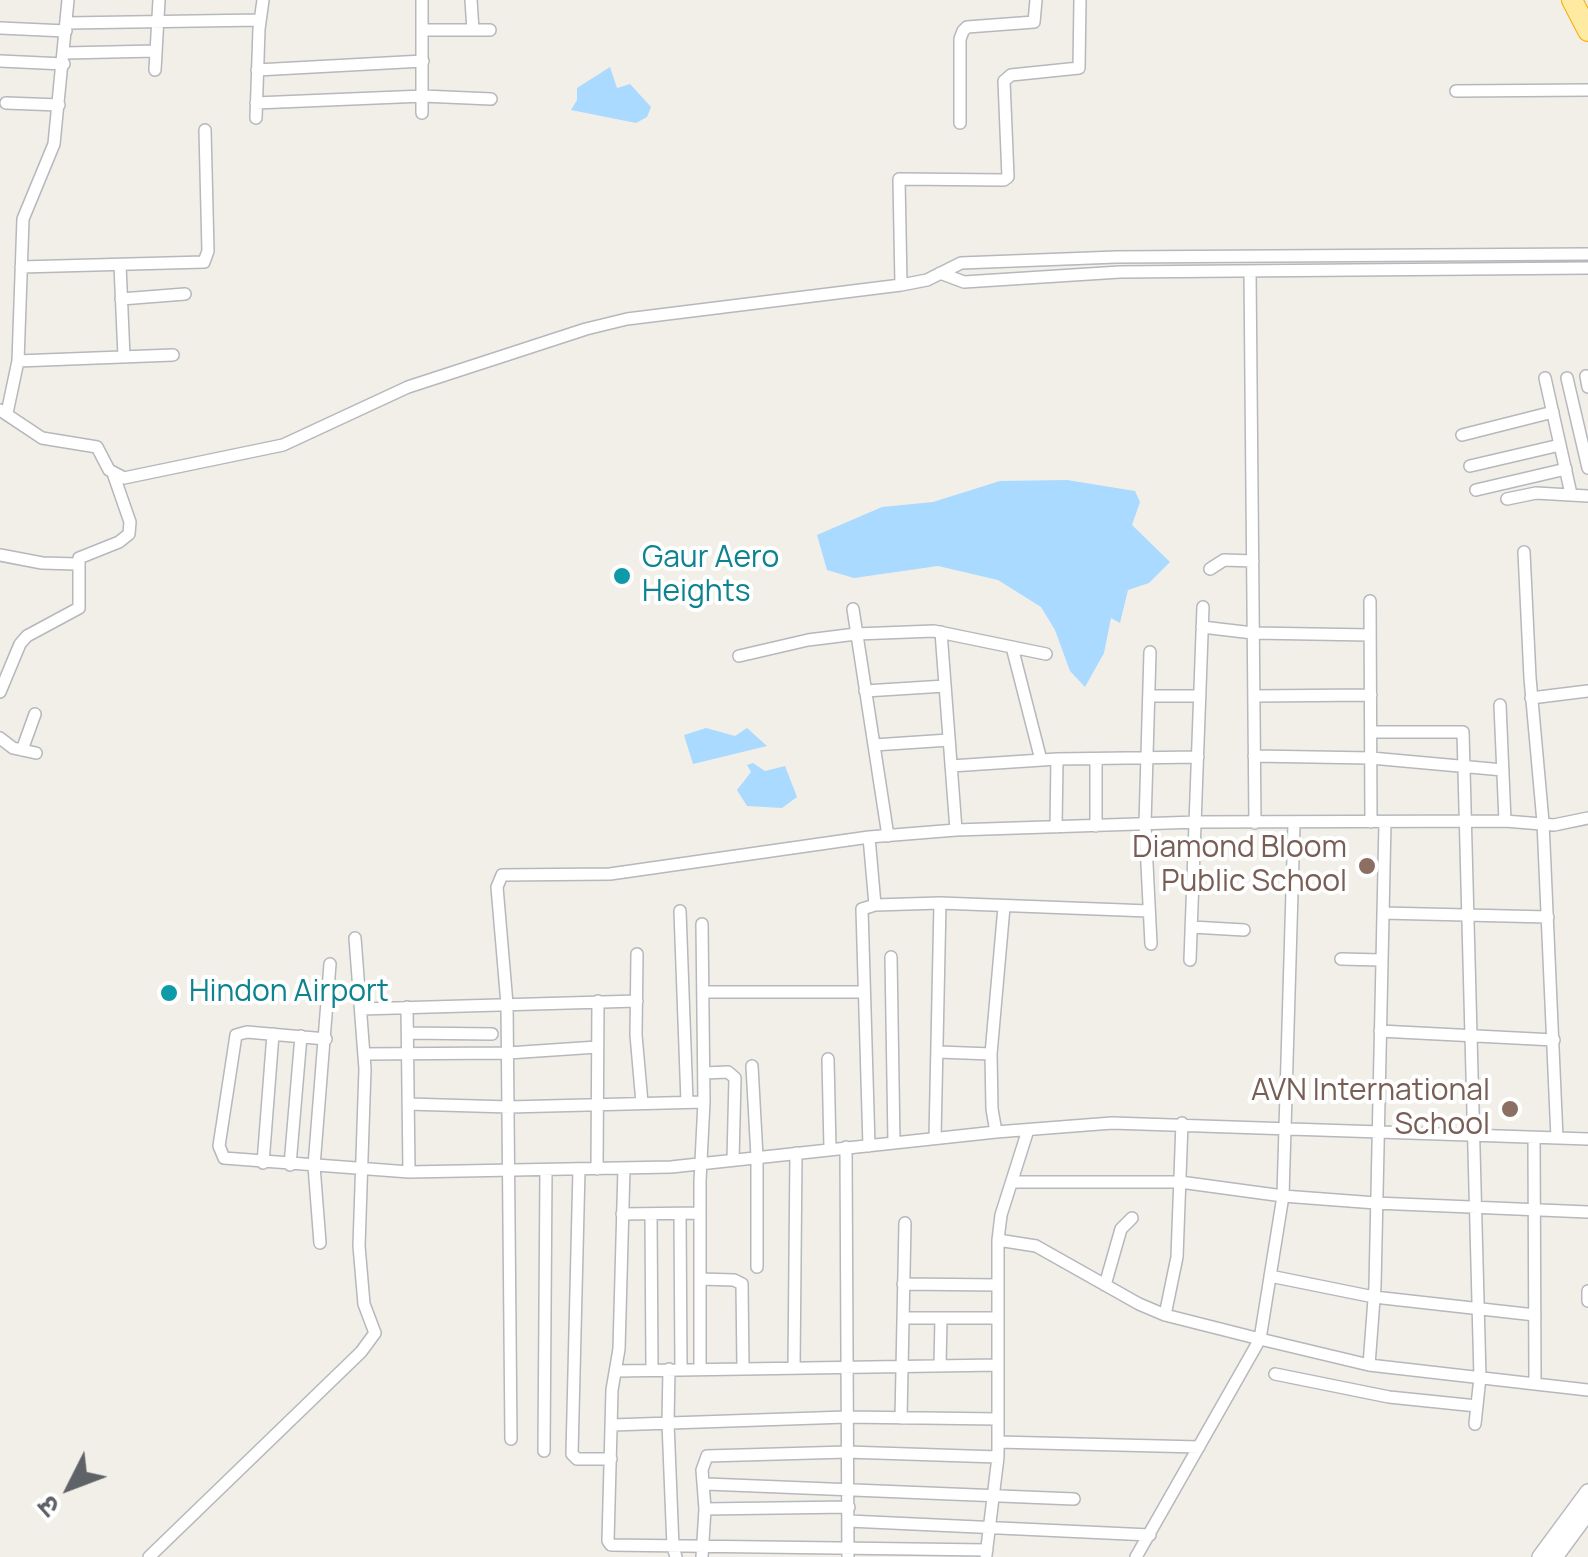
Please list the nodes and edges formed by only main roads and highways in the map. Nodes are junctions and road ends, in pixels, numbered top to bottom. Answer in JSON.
{"nodes":[{"id":1,"x":1572,"y":0,"type":"edge"},
{"id":2,"x":1588,"y":31,"type":"edge"},
{"id":3,"x":1588,"y":1492,"type":"edge"},
{"id":4,"x":1588,"y":1512,"type":"edge"},
{"id":5,"x":1540,"y":1557,"type":"edge"},
{"id":6,"x":1555,"y":1557,"type":"edge"}],
"edges":[{"from":1,"to":2,"type":"highway"},
{"from":3,"to":5,"type":"main road"},
{"from":4,"to":6,"type":"main road"}]}
